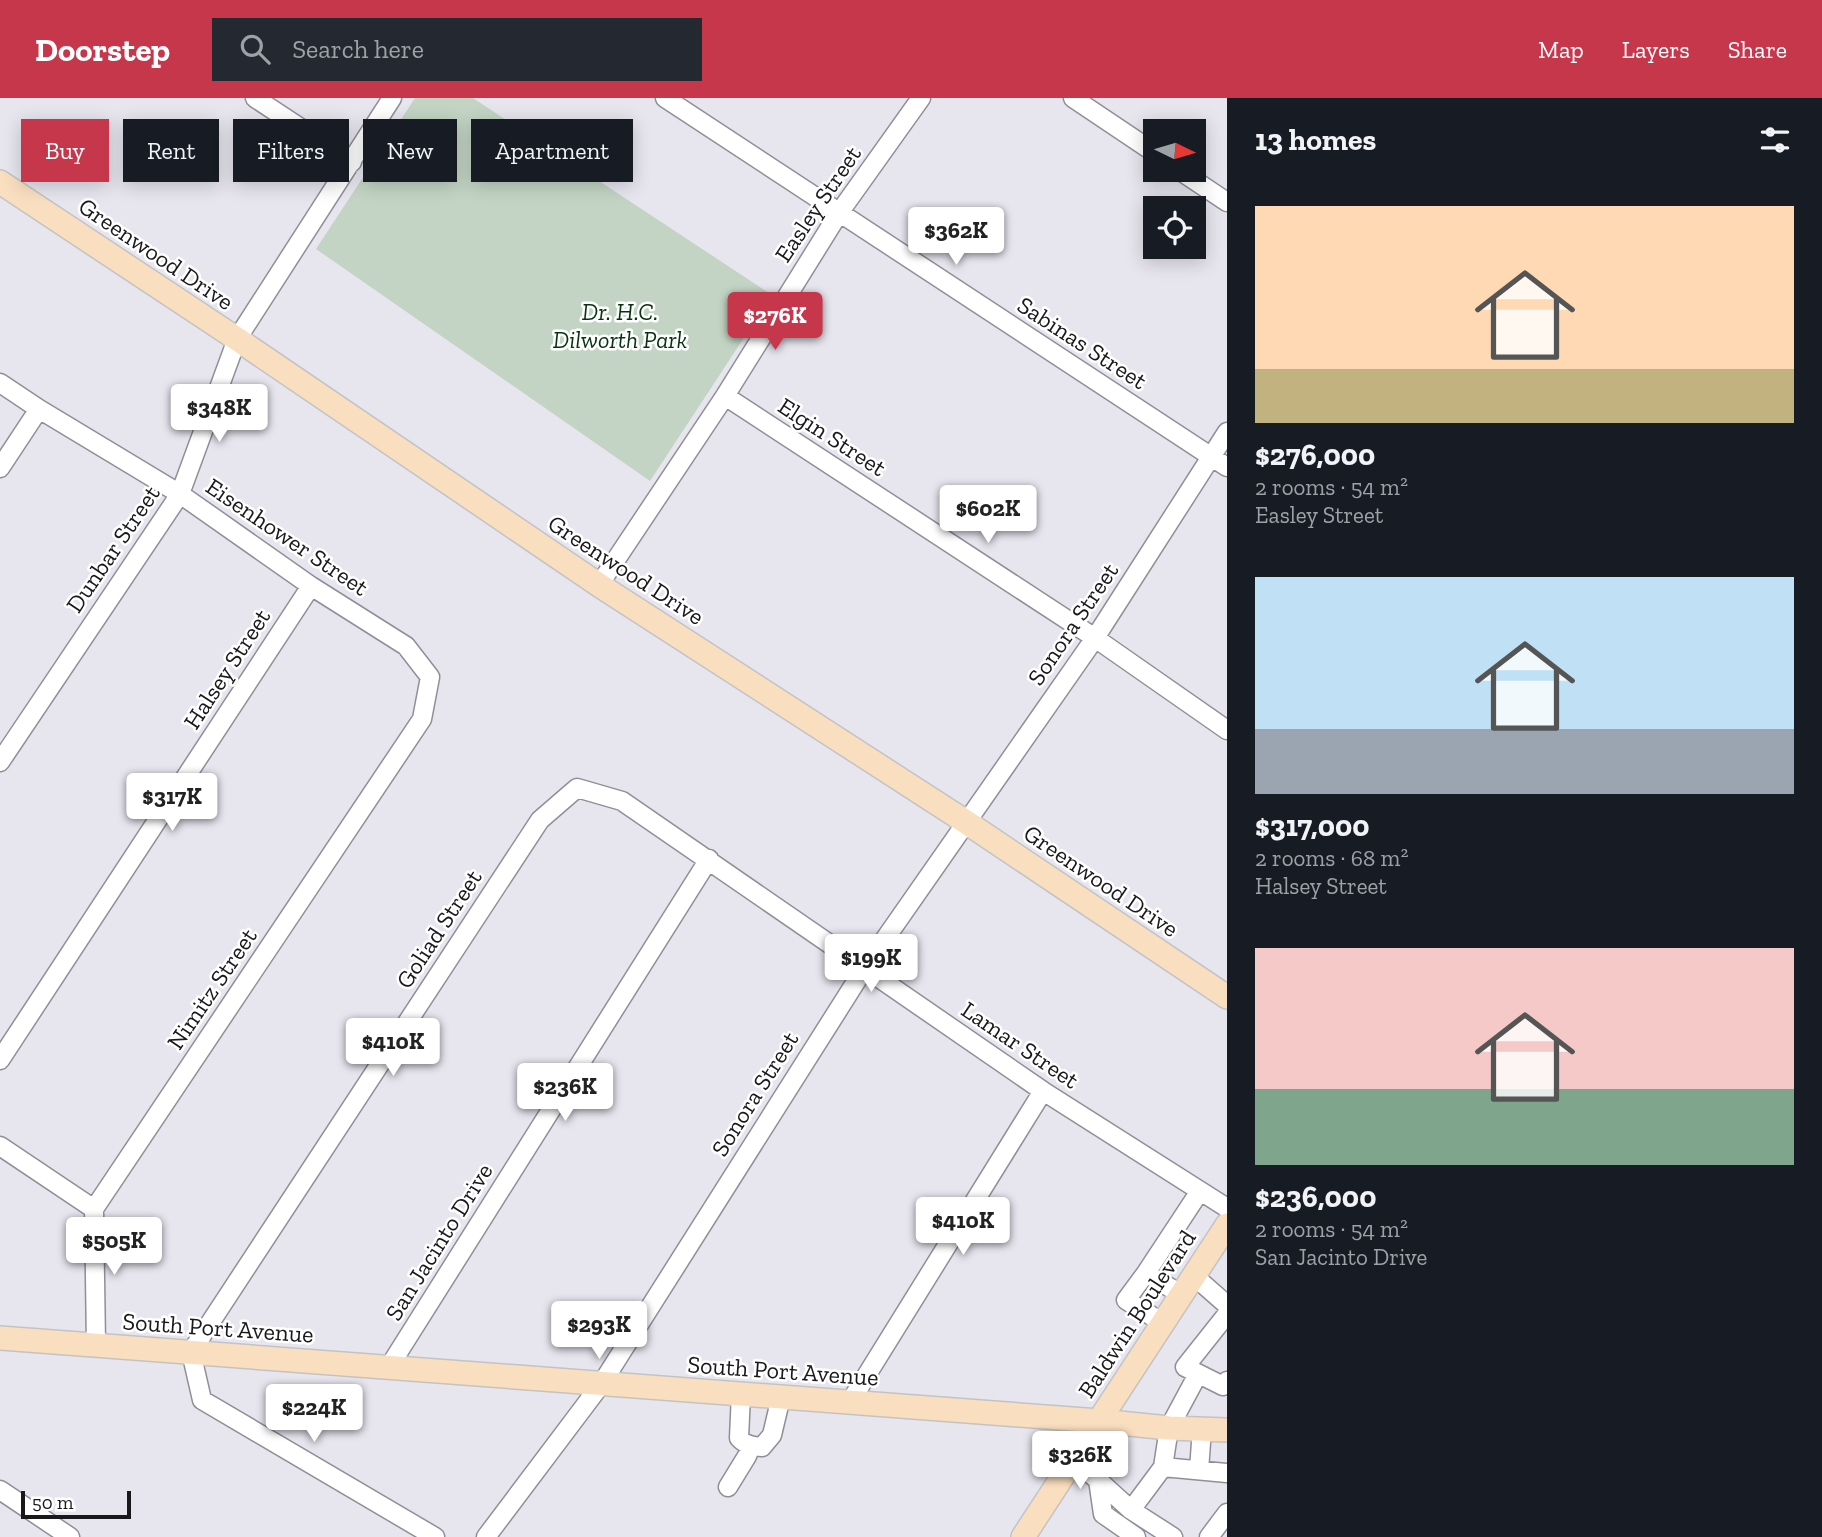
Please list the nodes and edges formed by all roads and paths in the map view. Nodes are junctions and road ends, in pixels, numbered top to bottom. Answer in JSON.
{"nodes":[{"id":1,"x":255,"y":98,"type":"edge"},
{"id":2,"x":392,"y":98,"type":"edge"},
{"id":3,"x":665,"y":98,"type":"edge"},
{"id":4,"x":921,"y":98,"type":"edge"},
{"id":5,"x":1073,"y":98,"type":"edge"},
{"id":6,"x":1143,"y":145,"type":"edge"},
{"id":7,"x":352,"y":162,"type":"junction"},
{"id":8,"x":0,"y":182,"type":"edge"},
{"id":9,"x":1197,"y":182,"type":"edge"},
{"id":10,"x":1227,"y":202,"type":"edge"},
{"id":11,"x":839,"y":213,"type":"junction"},
{"id":12,"x":237,"y":339,"type":"junction"},
{"id":13,"x":0,"y":383,"type":"edge"},
{"id":14,"x":725,"y":396,"type":"junction"},
{"id":15,"x":39,"y":409,"type":"junction"},
{"id":16,"x":1227,"y":432,"type":"edge"},
{"id":17,"x":1219,"y":462,"type":"edge"},
{"id":18,"x":0,"y":468,"type":"edge"},
{"id":19,"x":180,"y":494,"type":"junction"},
{"id":20,"x":599,"y":585,"type":"junction"},
{"id":21,"x":311,"y":586,"type":"junction"},
{"id":22,"x":1095,"y":638,"type":"junction"},
{"id":23,"x":430,"y":677,"type":"joint"},
{"id":24,"x":1227,"y":730,"type":"edge"},
{"id":25,"x":0,"y":762,"type":"edge"},
{"id":26,"x":577,"y":788,"type":"joint"},
{"id":27,"x":966,"y":822,"type":"junction"},
{"id":28,"x":709,"y":859,"type":"junction"},
{"id":29,"x":864,"y":969,"type":"junction"},
{"id":30,"x":1227,"y":997,"type":"edge"},
{"id":31,"x":0,"y":1060,"type":"edge"},
{"id":32,"x":1043,"y":1091,"type":"junction"},
{"id":33,"x":0,"y":1146,"type":"edge"},
{"id":34,"x":1200,"y":1191,"type":"junction"},
{"id":35,"x":1227,"y":1208,"type":"edge"},
{"id":36,"x":94,"y":1209,"type":"junction"},
{"id":37,"x":1227,"y":1225,"type":"edge"},
{"id":38,"x":1146,"y":1273,"type":"junction"},
{"id":39,"x":1188,"y":1285,"type":"junction"},
{"id":40,"x":1227,"y":1305,"type":"edge"},
{"id":41,"x":1227,"y":1314,"type":"edge"},
{"id":42,"x":1163,"y":1323,"type":"junction"},
{"id":43,"x":0,"y":1338,"type":"edge"},
{"id":44,"x":96,"y":1345,"type":"junction"},
{"id":45,"x":191,"y":1352,"type":"junction"},
{"id":46,"x":389,"y":1367,"type":"junction"},
{"id":47,"x":1198,"y":1374,"type":"junction"},
{"id":48,"x":601,"y":1383,"type":"junction"},
{"id":49,"x":1225,"y":1383,"type":"edge"},
{"id":50,"x":741,"y":1394,"type":"junction"},
{"id":51,"x":780,"y":1397,"type":"junction"},
{"id":52,"x":850,"y":1402,"type":"junction"},
{"id":53,"x":1099,"y":1421,"type":"junction"},
{"id":54,"x":1169,"y":1428,"type":"junction"},
{"id":55,"x":1202,"y":1429,"type":"junction"},
{"id":56,"x":1227,"y":1430,"type":"edge"},
{"id":57,"x":751,"y":1446,"type":"junction"},
{"id":58,"x":1074,"y":1461,"type":"junction"},
{"id":59,"x":1163,"y":1467,"type":"junction"},
{"id":60,"x":1199,"y":1471,"type":"junction"},
{"id":61,"x":1227,"y":1474,"type":"edge"},
{"id":62,"x":1098,"y":1480,"type":"junction"},
{"id":63,"x":728,"y":1487,"type":"dead end"},
{"id":64,"x":0,"y":1490,"type":"edge"},
{"id":65,"x":1131,"y":1510,"type":"junction"},
{"id":66,"x":1227,"y":1513,"type":"edge"},
{"id":67,"x":1027,"y":1536,"type":"edge"},
{"id":68,"x":70,"y":1537,"type":"edge"},
{"id":69,"x":435,"y":1537,"type":"edge"},
{"id":70,"x":486,"y":1537,"type":"edge"},
{"id":71,"x":1136,"y":1537,"type":"edge"},
{"id":72,"x":1173,"y":1537,"type":"edge"},
{"id":73,"x":1209,"y":1537,"type":"edge"}],
"edges":[{"from":1,"to":7,"type":"street"},
{"from":2,"to":7,"type":"street","name":"Dunbar Street"},
{"from":3,"to":11,"type":"street","name":"Sabinas Street"},
{"from":4,"to":11,"type":"street","name":"Easley Street"},
{"from":5,"to":6,"type":"street"},
{"from":7,"to":12,"type":"street","name":"Dunbar Street"},
{"from":8,"to":12,"type":"main road","name":"Greenwood Drive"},
{"from":9,"to":10,"type":"street"},
{"from":11,"to":14,"type":"street","name":"Easley Street"},
{"from":11,"to":17,"type":"street","name":"Sabinas Street"},
{"from":12,"to":19,"type":"street","name":"Dunbar Street"},
{"from":12,"to":20,"type":"main road","name":"Greenwood Drive"},
{"from":13,"to":15,"type":"street","name":"Eisenhower Street"},
{"from":14,"to":20,"type":"street","name":"Easley Street"},
{"from":14,"to":22,"type":"street","name":"Elgin Street"},
{"from":15,"to":18,"type":"street"},
{"from":15,"to":19,"type":"street","name":"Eisenhower Street"},
{"from":16,"to":17,"type":"street","name":"Sonora Street"},
{"from":17,"to":22,"type":"street","name":"Sonora Street"},
{"from":19,"to":21,"type":"street","name":"Eisenhower Street"},
{"from":19,"to":25,"type":"street","name":"Dunbar Street"},
{"from":20,"to":27,"type":"main road","name":"Greenwood Drive"},
{"from":21,"to":23,"type":"street","name":"Eisenhower Street"},
{"from":21,"to":31,"type":"street","name":"Halsey Street"},
{"from":22,"to":24,"type":"street","name":"Elgin Street"},
{"from":22,"to":27,"type":"street","name":"Sonora Street"},
{"from":23,"to":36,"type":"street","name":"Nimitz Street"},
{"from":26,"to":28,"type":"street","name":"Lamar Street"},
{"from":26,"to":45,"type":"street","name":"Goliad Street"},
{"from":27,"to":29,"type":"street","name":"Sonora Street"},
{"from":27,"to":30,"type":"main road","name":"Greenwood Drive"},
{"from":28,"to":29,"type":"street","name":"Lamar Street"},
{"from":28,"to":46,"type":"street","name":"San Jacinto Drive"},
{"from":29,"to":32,"type":"street","name":"Lamar Street"},
{"from":29,"to":48,"type":"street","name":"Sonora Street"},
{"from":32,"to":34,"type":"street","name":"Lamar Street"},
{"from":32,"to":52,"type":"street"},
{"from":33,"to":36,"type":"street"},
{"from":34,"to":35,"type":"street","name":"Lamar Street"},
{"from":34,"to":38,"type":"street"},
{"from":36,"to":44,"type":"street"},
{"from":37,"to":39,"type":"main road","name":"Baldwin Boulevard"},
{"from":38,"to":39,"type":"street"},
{"from":38,"to":42,"type":"street"},
{"from":39,"to":40,"type":"street"},
{"from":39,"to":42,"type":"main road","name":"Baldwin Boulevard"},
{"from":41,"to":47,"type":"street"},
{"from":42,"to":53,"type":"main road","name":"Baldwin Boulevard"},
{"from":43,"to":44,"type":"main road","name":"South Port Avenue"},
{"from":44,"to":45,"type":"main road","name":"South Port Avenue"},
{"from":45,"to":46,"type":"main road","name":"South Port Avenue"},
{"from":45,"to":69,"type":"street"},
{"from":46,"to":48,"type":"main road","name":"South Port Avenue"},
{"from":47,"to":49,"type":"street"},
{"from":47,"to":54,"type":"street"},
{"from":48,"to":50,"type":"main road","name":"South Port Avenue"},
{"from":48,"to":70,"type":"street","name":"Sonora Street"},
{"from":50,"to":51,"type":"main road","name":"South Port Avenue"},
{"from":50,"to":57,"type":"street"},
{"from":51,"to":52,"type":"main road","name":"South Port Avenue"},
{"from":51,"to":57,"type":"street"},
{"from":52,"to":53,"type":"main road","name":"South Port Avenue"},
{"from":53,"to":54,"type":"main road","name":"South Port Avenue"},
{"from":53,"to":58,"type":"main road","name":"Baldwin Boulevard"},
{"from":54,"to":55,"type":"main road","name":"South Port Avenue"},
{"from":54,"to":59,"type":"street"},
{"from":55,"to":56,"type":"main road","name":"South Port Avenue"},
{"from":55,"to":60,"type":"street"},
{"from":57,"to":63,"type":"street"},
{"from":58,"to":62,"type":"street"},
{"from":58,"to":67,"type":"main road","name":"Baldwin Boulevard"},
{"from":59,"to":60,"type":"street"},
{"from":59,"to":65,"type":"street"},
{"from":60,"to":61,"type":"street"},
{"from":62,"to":65,"type":"street"},
{"from":62,"to":71,"type":"street"},
{"from":64,"to":68,"type":"street"},
{"from":65,"to":72,"type":"street"},
{"from":66,"to":73,"type":"street"}]}
